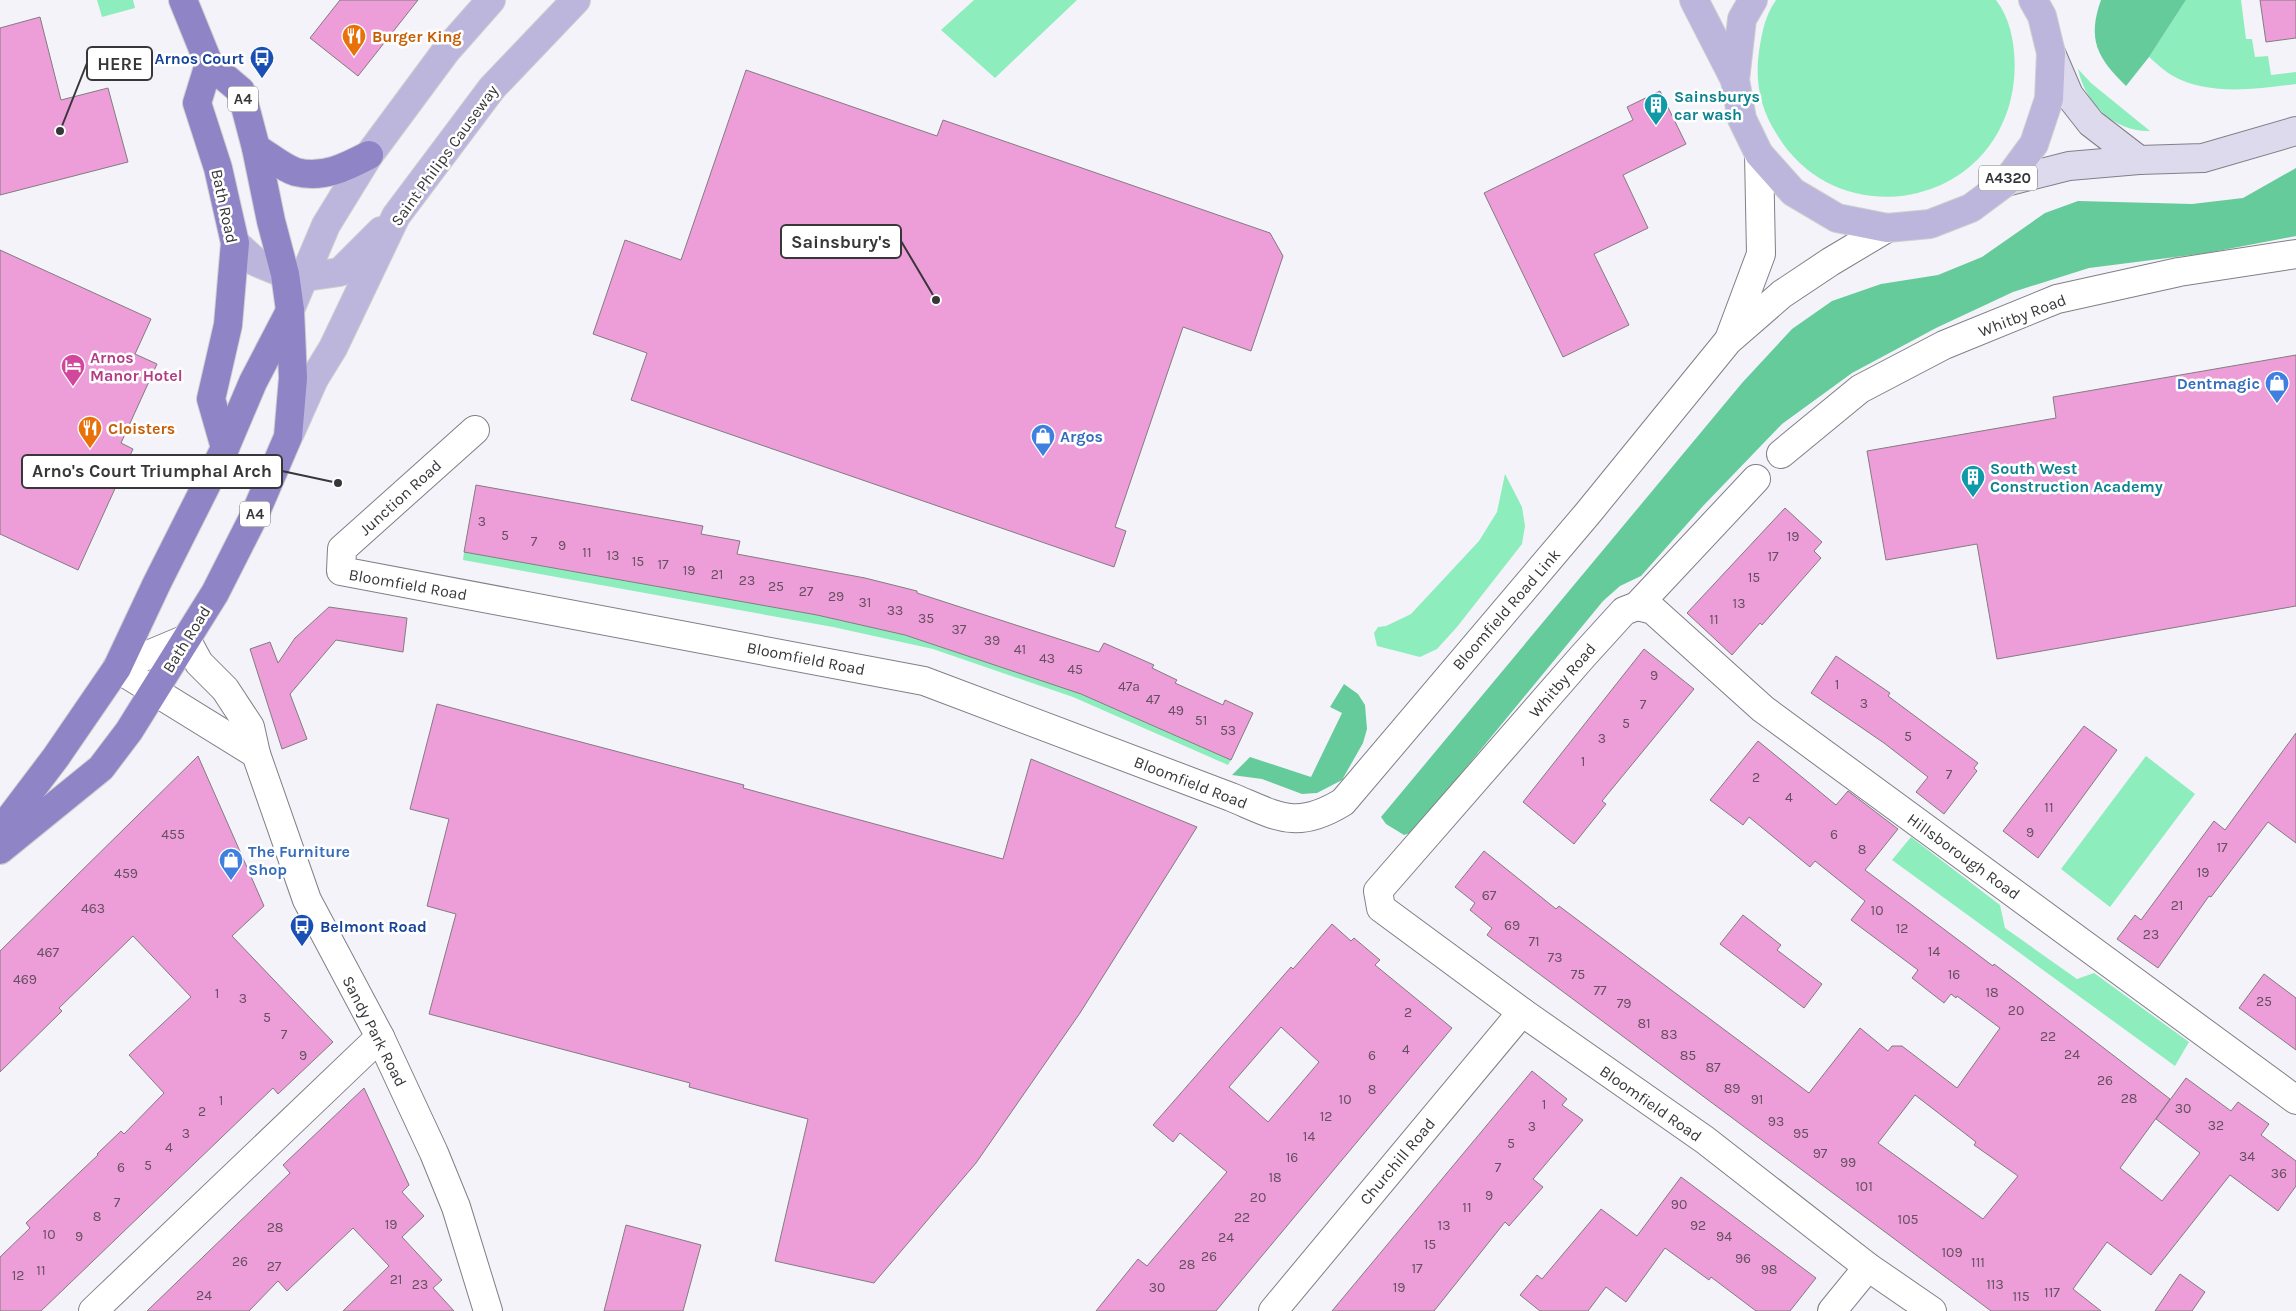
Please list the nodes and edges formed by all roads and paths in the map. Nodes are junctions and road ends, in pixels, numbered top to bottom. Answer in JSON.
{"nodes":[{"id":1,"x":183,"y":0,"type":"edge"},
{"id":2,"x":491,"y":0,"type":"edge"},
{"id":3,"x":576,"y":0,"type":"edge"},
{"id":4,"x":1694,"y":0,"type":"edge"},
{"id":5,"x":1753,"y":0,"type":"edge"},
{"id":6,"x":2041,"y":5,"type":"edge"},
{"id":7,"x":2051,"y":53,"type":"junction"},
{"id":8,"x":209,"y":64,"type":"junction"},
{"id":9,"x":1735,"y":80,"type":"junction"},
{"id":10,"x":2296,"y":130,"type":"edge"},
{"id":11,"x":256,"y":148,"type":"junction"},
{"id":12,"x":1759,"y":154,"type":"junction"},
{"id":13,"x":369,"y":155,"type":"junction"},
{"id":14,"x":2139,"y":160,"type":"junction"},
{"id":15,"x":2006,"y":182,"type":"junction"},
{"id":16,"x":396,"y":216,"type":"junction"},
{"id":17,"x":1887,"y":228,"type":"junction"},
{"id":18,"x":235,"y":243,"type":"junction"},
{"id":19,"x":2296,"y":254,"type":"edge"},
{"id":20,"x":295,"y":276,"type":"junction"},
{"id":21,"x":290,"y":310,"type":"junction"},
{"id":22,"x":1728,"y":341,"type":"junction"},
{"id":23,"x":475,"y":430,"type":"dead end"},
{"id":24,"x":288,"y":437,"type":"junction"},
{"id":25,"x":225,"y":448,"type":"junction"},
{"id":26,"x":1781,"y":454,"type":"dead end"},
{"id":27,"x":1756,"y":479,"type":"dead end"},
{"id":28,"x":341,"y":572,"type":"joint"},
{"id":29,"x":1637,"y":606,"type":"junction"},
{"id":30,"x":186,"y":639,"type":"junction"},
{"id":31,"x":117,"y":668,"type":"junction"},
{"id":32,"x":153,"y":690,"type":"junction"},
{"id":33,"x":256,"y":754,"type":"junction"},
{"id":34,"x":1254,"y":806,"type":"joint"},
{"id":35,"x":0,"y":831,"type":"edge"},
{"id":36,"x":0,"y":850,"type":"edge"},
{"id":37,"x":1378,"y":891,"type":"joint"},
{"id":38,"x":1522,"y":1012,"type":"junction"},
{"id":39,"x":380,"y":1036,"type":"junction"},
{"id":40,"x":2296,"y":1100,"type":"edge"},
{"id":41,"x":1868,"y":1267,"type":"junction"},
{"id":42,"x":93,"y":1311,"type":"edge"},
{"id":43,"x":488,"y":1311,"type":"edge"},
{"id":44,"x":1273,"y":1311,"type":"edge"},
{"id":45,"x":1832,"y":1311,"type":"edge"},
{"id":46,"x":1932,"y":1311,"type":"edge"}],
"edges":[{"from":1,"to":8,"type":"highway","number":"A4"},
{"from":2,"to":13,"type":"main road"},
{"from":3,"to":16,"type":"main road","name":"Saint Philips Causeway"},
{"from":4,"to":9,"type":"main road"},
{"from":5,"to":9,"type":"main road","number":"A4320"},
{"from":6,"to":7,"type":"main road","number":"A4320"},
{"from":7,"to":14,"type":"street"},
{"from":7,"to":15,"type":"main road","number":"A4320"},
{"from":8,"to":11,"type":"highway","number":"A4"},
{"from":8,"to":18,"type":"highway","name":"Bath Road"},
{"from":9,"to":12,"type":"main road","number":"A4320"},
{"from":10,"to":14,"type":"street"},
{"from":11,"to":13,"type":"highway"},
{"from":11,"to":20,"type":"highway","number":"A4"},
{"from":12,"to":17,"type":"main road","number":"A4320"},
{"from":12,"to":22,"type":"street","name":"Bloomfield Road Link"},
{"from":13,"to":20,"type":"main road"},
{"from":14,"to":15,"type":"street"},
{"from":15,"to":17,"type":"main road","number":"A4320"},
{"from":16,"to":20,"type":"main road"},
{"from":16,"to":24,"type":"main road","name":"Saint Philips Causeway"},
{"from":17,"to":22,"type":"street","name":"Bloomfield Road Link"},
{"from":18,"to":20,"type":"main road"},
{"from":18,"to":25,"type":"highway","name":"Bath Road"},
{"from":19,"to":26,"type":"street","name":"Whitby Road"},
{"from":20,"to":21,"type":"highway","number":"A4"},
{"from":21,"to":24,"type":"highway","name":"Bath Road","number":"A4"},
{"from":21,"to":25,"type":"highway"},
{"from":22,"to":34,"type":"street","name":"Bloomfield Road Link"},
{"from":23,"to":28,"type":"street","name":"Junction Road"},
{"from":24,"to":30,"type":"highway","name":"Bath Road","number":"A4"},
{"from":25,"to":31,"type":"highway"},
{"from":27,"to":29,"type":"street","name":"Whitby Road"},
{"from":28,"to":34,"type":"street","name":"Bloomfield Road"},
{"from":29,"to":37,"type":"street","name":"Whitby Road"},
{"from":29,"to":40,"type":"street","name":"Hillsborough Road"},
{"from":30,"to":31,"type":"street"},
{"from":30,"to":32,"type":"highway","name":"Bath Road","number":"A4"},
{"from":30,"to":33,"type":"street","name":"Sandy Park Road"},
{"from":31,"to":32,"type":"street"},
{"from":31,"to":35,"type":"highway"},
{"from":32,"to":33,"type":"street"},
{"from":32,"to":36,"type":"highway","name":"Bath Road","number":"A4"},
{"from":33,"to":39,"type":"street","name":"Sandy Park Road"},
{"from":37,"to":38,"type":"street","name":"Bloomfield Road"},
{"from":38,"to":41,"type":"street","name":"Bloomfield Road"},
{"from":38,"to":44,"type":"street","name":"Churchill Road"},
{"from":39,"to":42,"type":"street"},
{"from":39,"to":43,"type":"street","name":"Sandy Park Road"},
{"from":41,"to":45,"type":"street"},
{"from":41,"to":46,"type":"street","name":"Bloomfield Road"}]}
